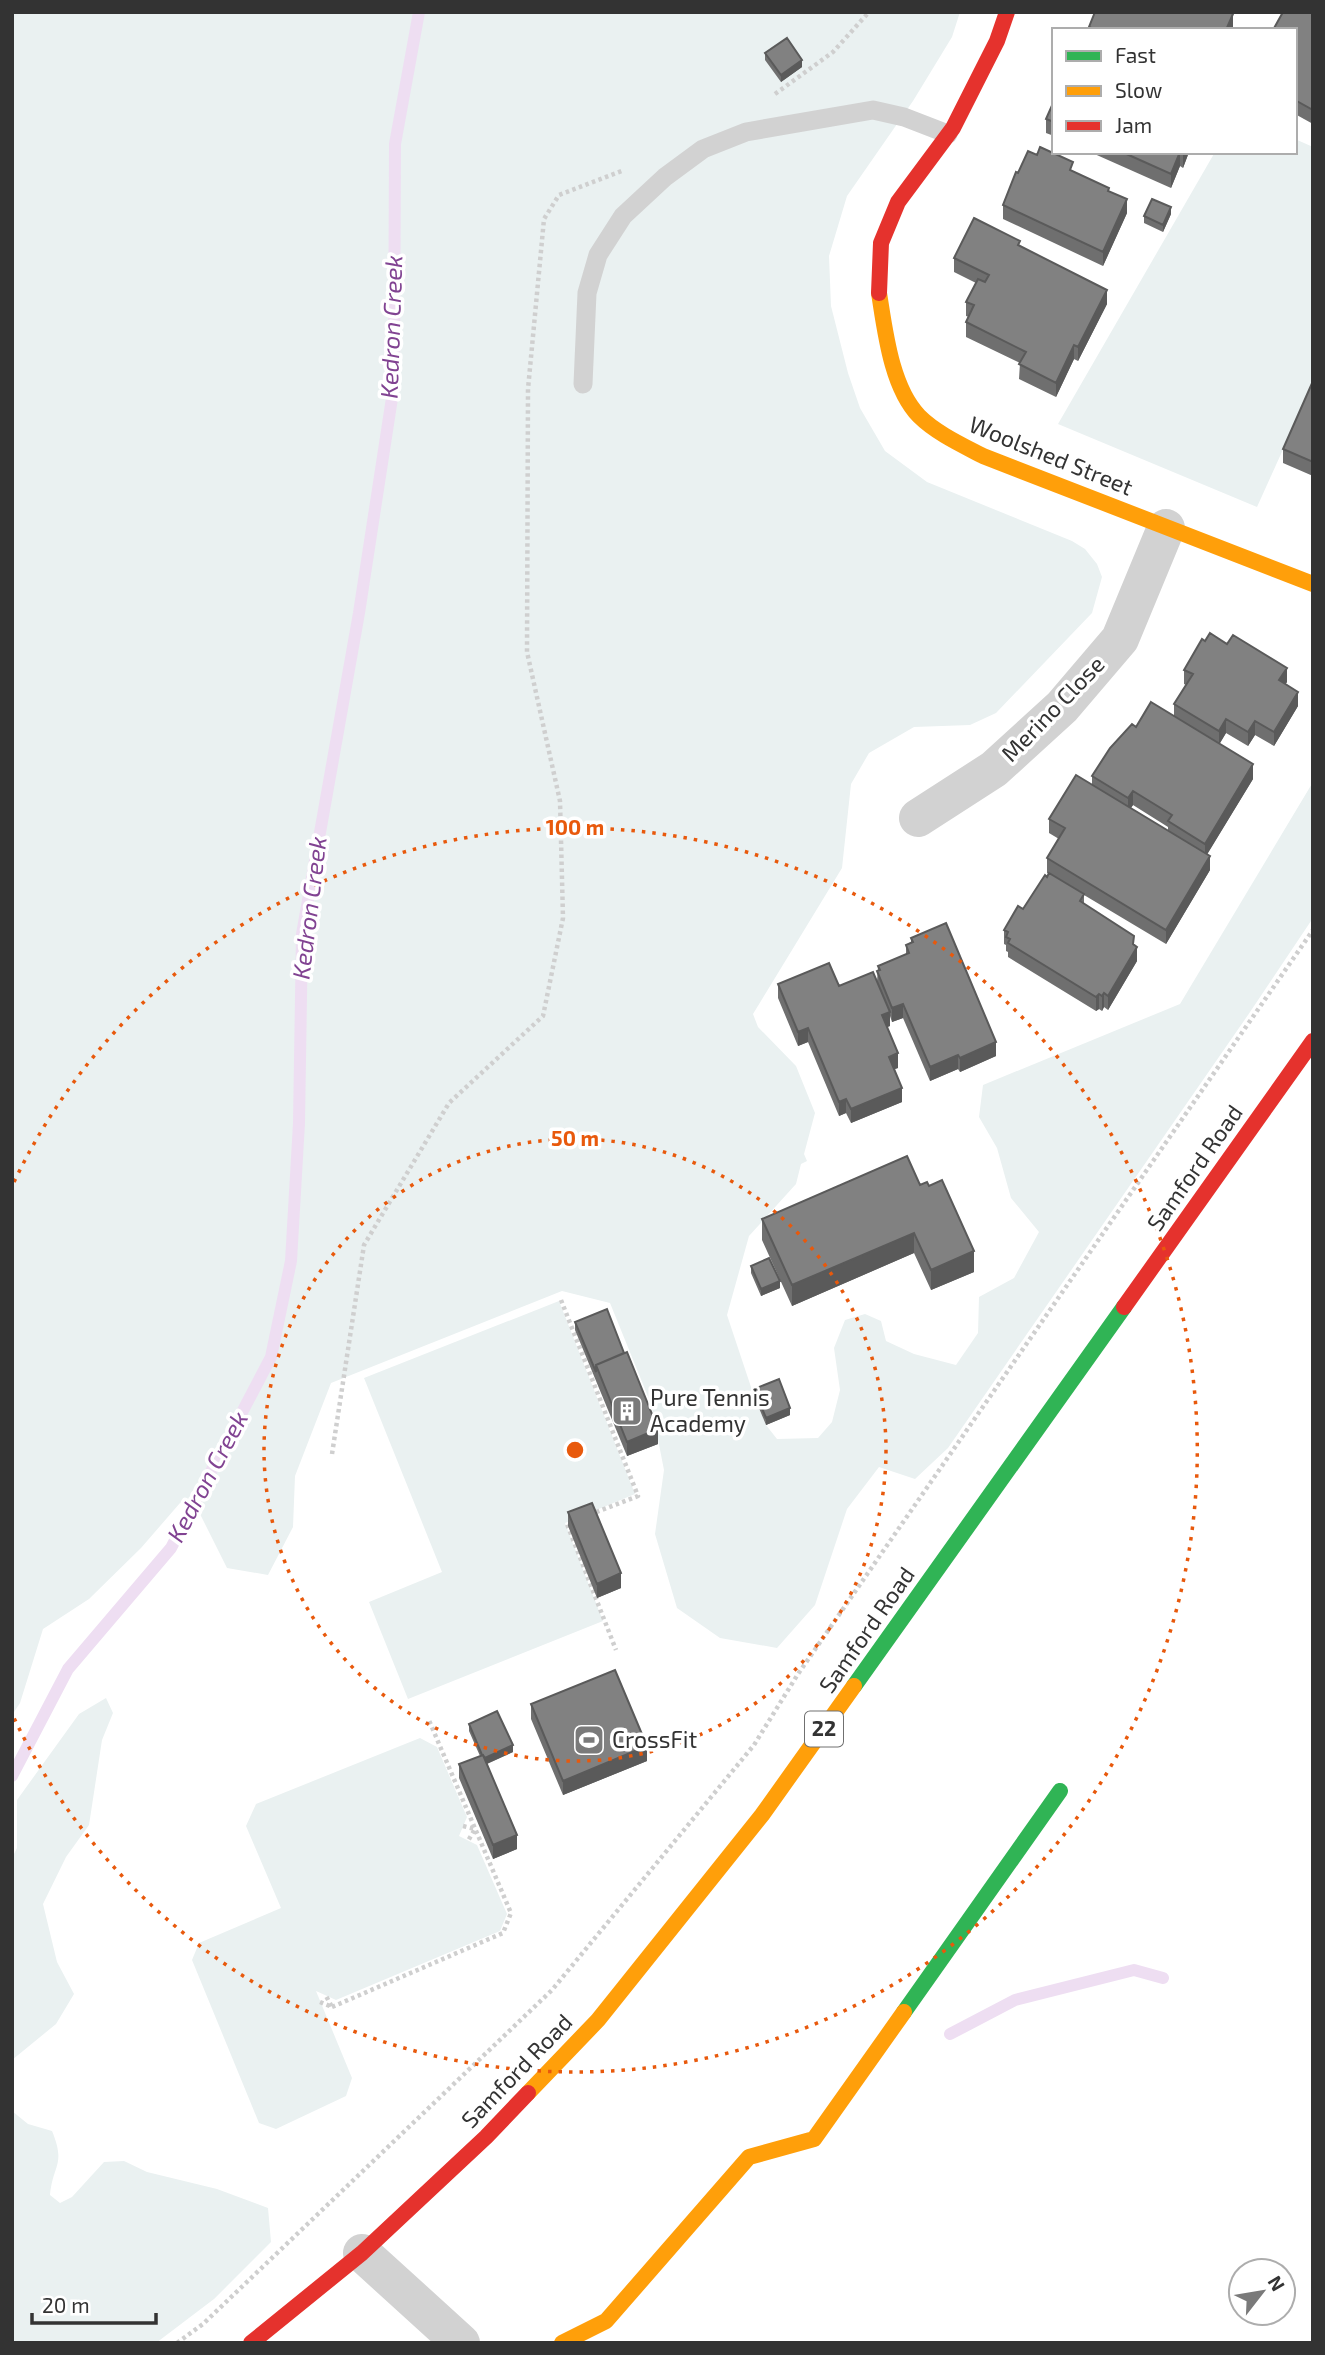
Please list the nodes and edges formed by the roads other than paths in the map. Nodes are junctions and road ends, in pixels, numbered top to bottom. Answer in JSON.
{"nodes":[{"id":1,"x":1007,"y":12,"type":"edge"},
{"id":2,"x":948,"y":134,"type":"junction"},
{"id":3,"x":583,"y":384,"type":"dead end"},
{"id":4,"x":1166,"y":528,"type":"junction"},
{"id":5,"x":1313,"y":584,"type":"edge"},
{"id":6,"x":918,"y":818,"type":"dead end"},
{"id":7,"x":1313,"y":1041,"type":"edge"},
{"id":8,"x":1060,"y":1791,"type":"dead end"},
{"id":9,"x":362,"y":2253,"type":"junction"},
{"id":10,"x":251,"y":2343,"type":"edge"},
{"id":11,"x":461,"y":2343,"type":"edge"},
{"id":12,"x":562,"y":2343,"type":"edge"}],
"edges":[{"from":1,"to":2,"type":"main road","name":"Woolshed Street"},
{"from":2,"to":3,"type":"lane"},
{"from":2,"to":4,"type":"main road","name":"Woolshed Street"},
{"from":4,"to":5,"type":"main road","name":"Woolshed Street"},
{"from":4,"to":6,"type":"street","name":"Merino Close"},
{"from":7,"to":9,"type":"main road","name":"Samford Road","number":"22"},
{"from":8,"to":12,"type":"main road"},
{"from":9,"to":10,"type":"main road","name":"Samford Road","number":"22"},
{"from":9,"to":11,"type":"street"}]}
